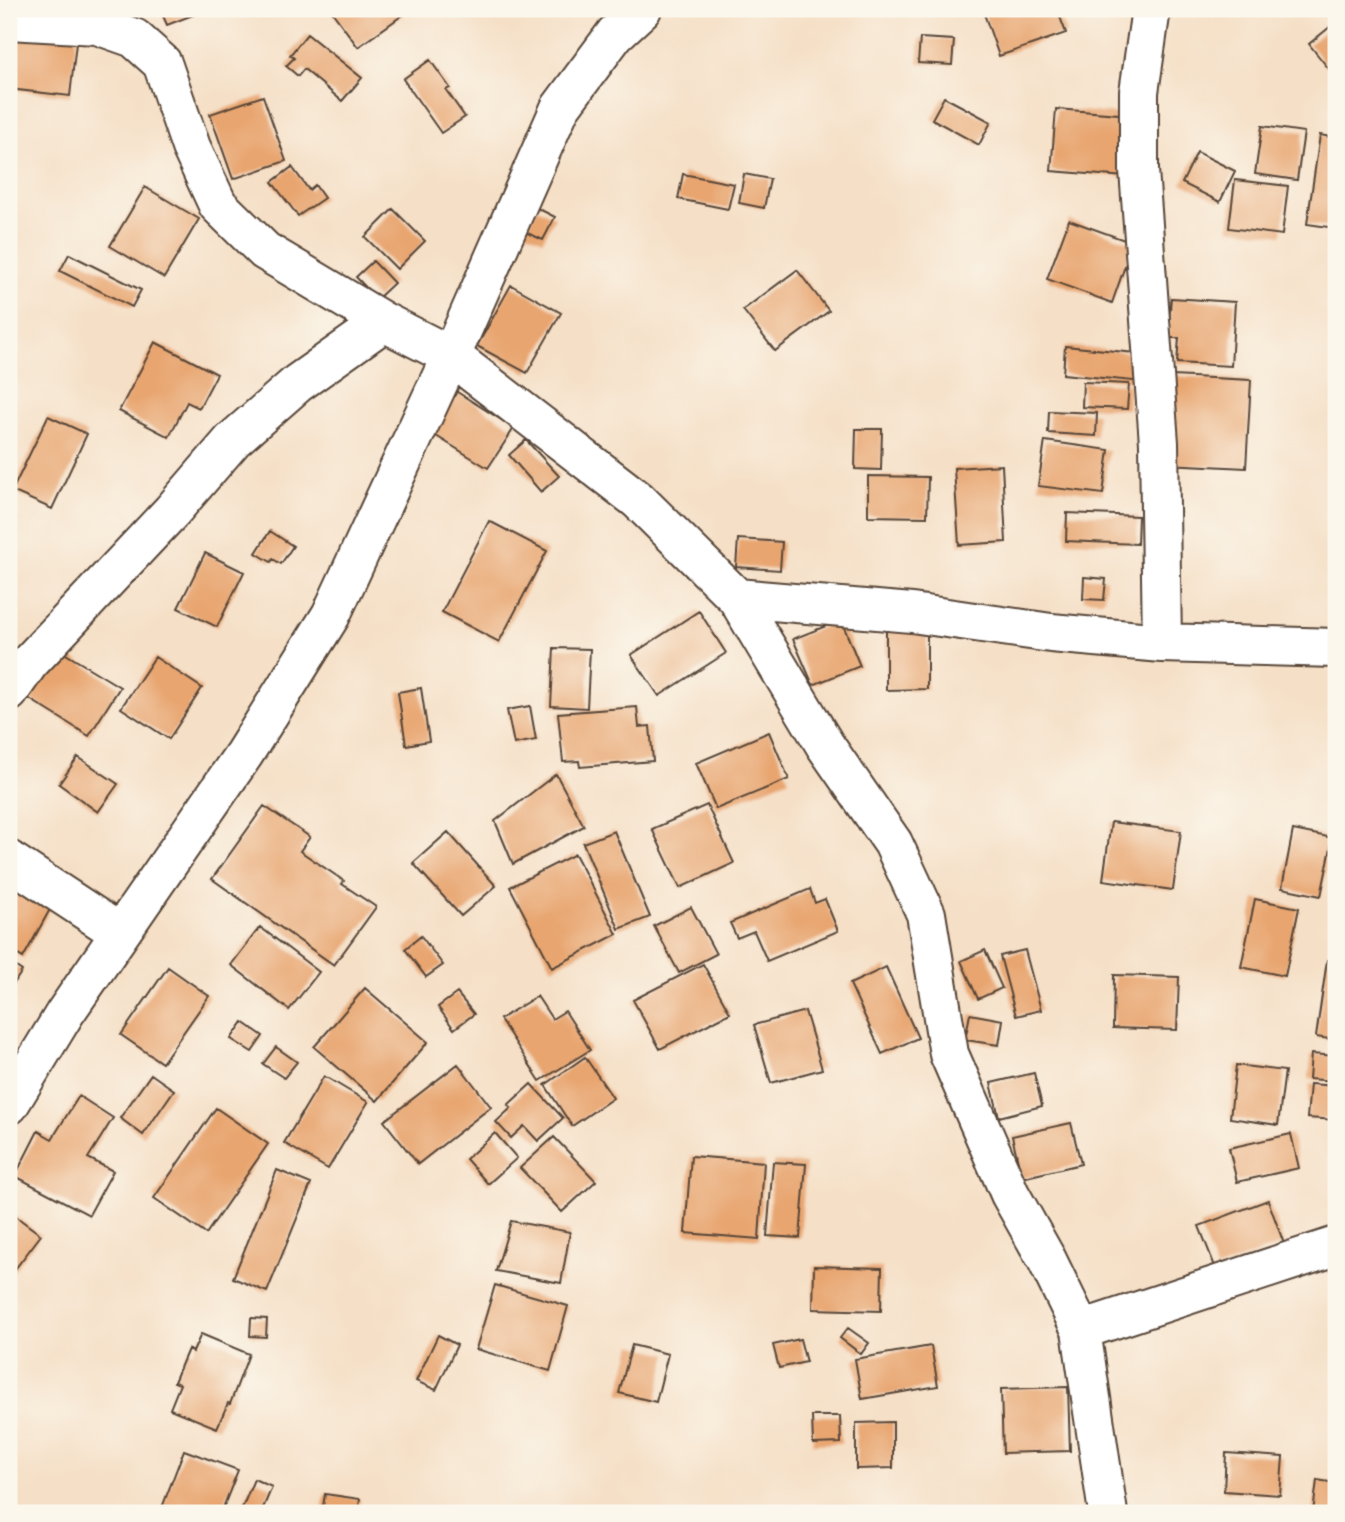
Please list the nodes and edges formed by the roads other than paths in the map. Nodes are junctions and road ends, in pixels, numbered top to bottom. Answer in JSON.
{"nodes":[{"id":1,"x":642,"y":9,"type":"edge"},
{"id":2,"x":1151,"y":9,"type":"edge"},
{"id":3,"x":9,"y":20,"type":"edge"},
{"id":4,"x":384,"y":322,"type":"junction"},
{"id":5,"x":451,"y":356,"type":"junction"},
{"id":6,"x":737,"y":598,"type":"junction"},
{"id":7,"x":1162,"y":643,"type":"junction"},
{"id":8,"x":1336,"y":648,"type":"edge"},
{"id":9,"x":9,"y":692,"type":"edge"},
{"id":10,"x":9,"y":860,"type":"edge"},
{"id":11,"x":120,"y":933,"type":"junction"},
{"id":12,"x":9,"y":1105,"type":"edge"},
{"id":13,"x":1336,"y":1246,"type":"edge"},
{"id":14,"x":1081,"y":1330,"type":"junction"},
{"id":15,"x":1108,"y":1513,"type":"edge"}],
"edges":[{"from":1,"to":5,"type":"street"},
{"from":2,"to":7,"type":"street"},
{"from":3,"to":4,"type":"street"},
{"from":4,"to":5,"type":"street"},
{"from":4,"to":9,"type":"street"},
{"from":5,"to":6,"type":"street"},
{"from":5,"to":11,"type":"street"},
{"from":6,"to":7,"type":"street"},
{"from":6,"to":14,"type":"street"},
{"from":7,"to":8,"type":"street"},
{"from":10,"to":11,"type":"street"},
{"from":11,"to":12,"type":"street"},
{"from":13,"to":14,"type":"street"},
{"from":14,"to":15,"type":"street"}]}
